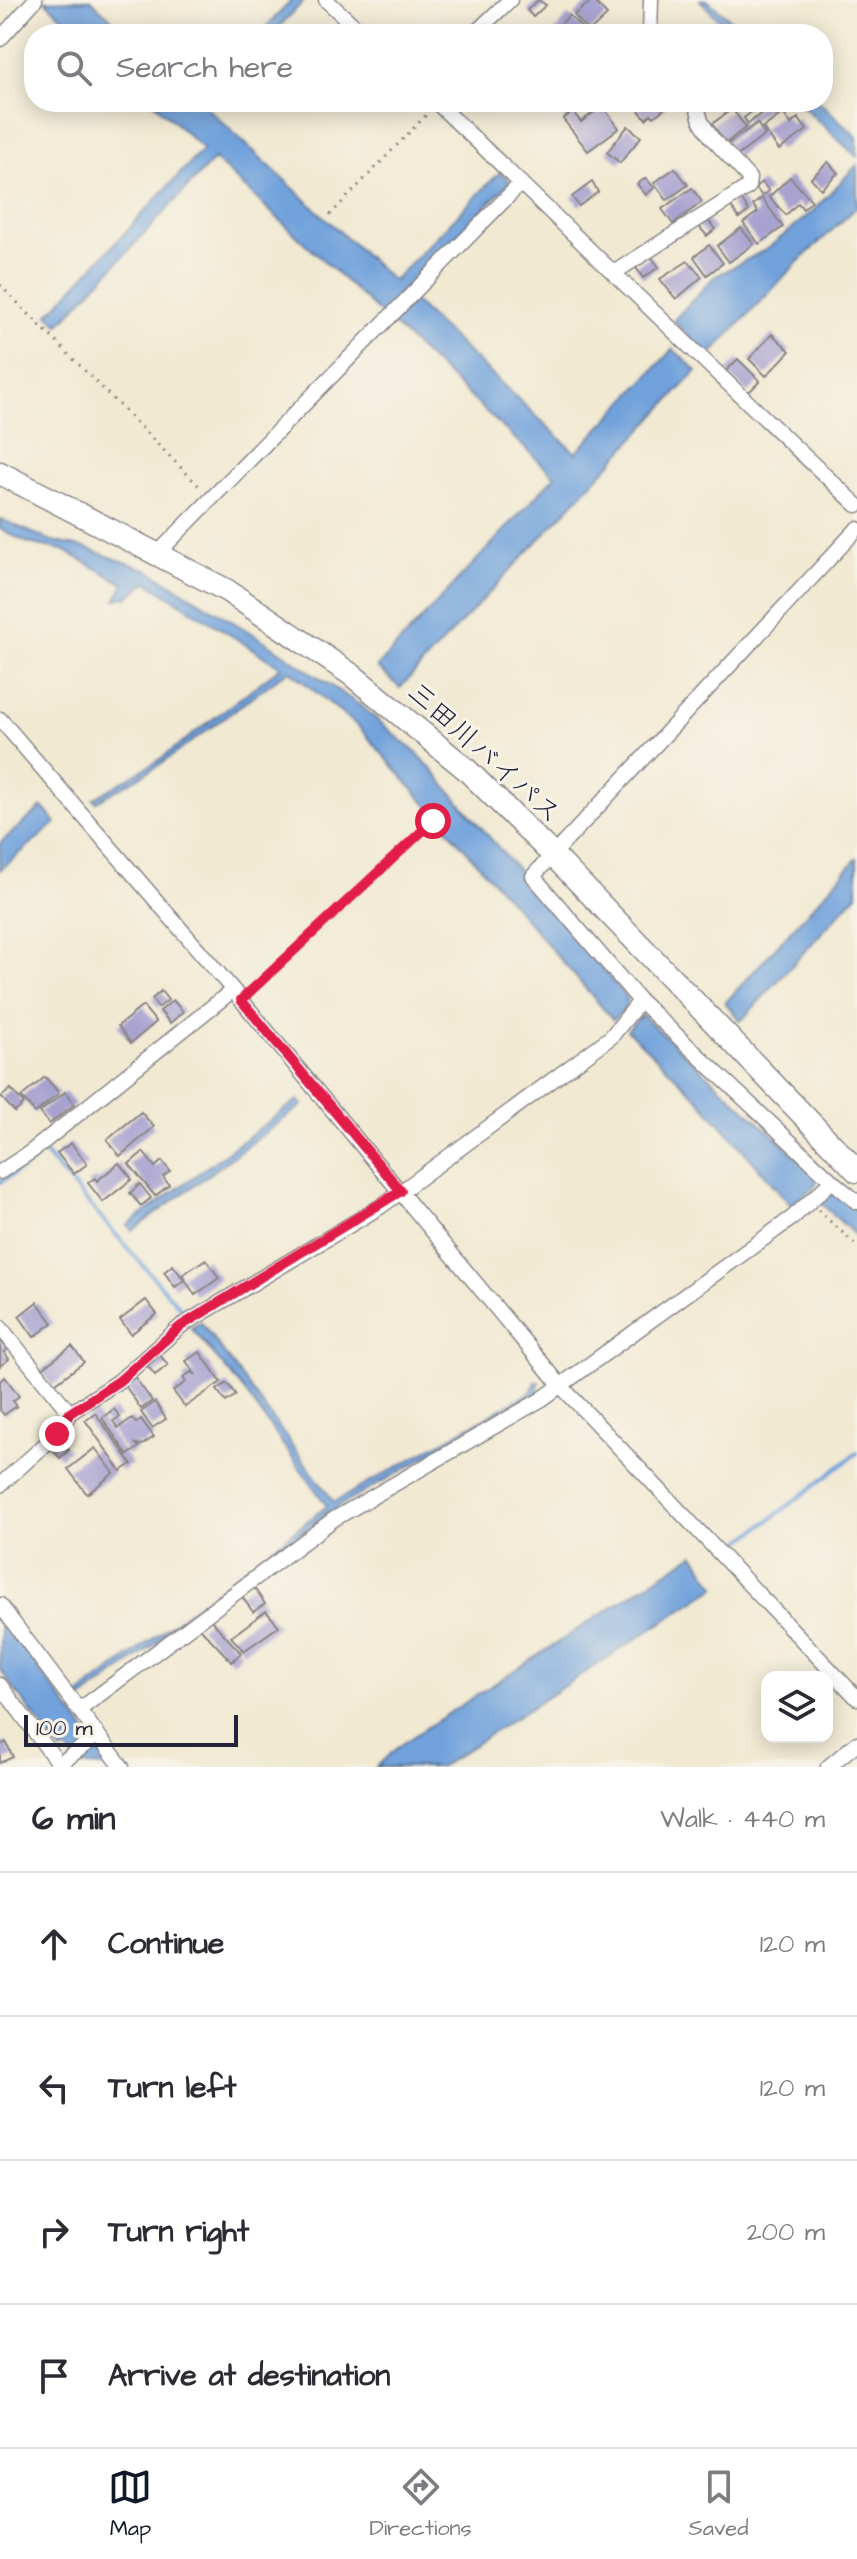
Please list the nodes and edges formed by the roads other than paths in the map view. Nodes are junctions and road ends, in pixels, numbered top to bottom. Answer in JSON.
{"nodes":[{"id":1,"x":35,"y":0,"type":"edge"},
{"id":2,"x":326,"y":0,"type":"edge"},
{"id":3,"x":510,"y":0,"type":"edge"},
{"id":4,"x":651,"y":0,"type":"edge"},
{"id":5,"x":352,"y":24,"type":"edge"},
{"id":6,"x":485,"y":24,"type":"edge"},
{"id":7,"x":650,"y":24,"type":"edge"},
{"id":8,"x":0,"y":39,"type":"edge"},
{"id":9,"x":446,"y":112,"type":"edge"},
{"id":10,"x":699,"y":112,"type":"edge"},
{"id":11,"x":521,"y":183,"type":"junction"},
{"id":12,"x":615,"y":272,"type":"junction"},
{"id":13,"x":0,"y":473,"type":"edge"},
{"id":14,"x":857,"y":505,"type":"edge"},
{"id":15,"x":857,"y":529,"type":"edge"},
{"id":16,"x":159,"y":552,"type":"junction"},
{"id":17,"x":0,"y":719,"type":"edge"},
{"id":18,"x":554,"y":856,"type":"junction"},
{"id":19,"x":237,"y":995,"type":"junction"},
{"id":20,"x":640,"y":1001,"type":"junction"},
{"id":21,"x":857,"y":1171,"type":"edge"},
{"id":22,"x":0,"y":1172,"type":"edge"},
{"id":23,"x":832,"y":1181,"type":"junction"},
{"id":24,"x":401,"y":1191,"type":"junction"},
{"id":25,"x":857,"y":1202,"type":"edge"},
{"id":26,"x":0,"y":1327,"type":"edge"},
{"id":27,"x":560,"y":1385,"type":"junction"},
{"id":28,"x":70,"y":1413,"type":"junction"},
{"id":29,"x":0,"y":1485,"type":"edge"},
{"id":30,"x":0,"y":1605,"type":"edge"},
{"id":31,"x":0,"y":1685,"type":"edge"},
{"id":32,"x":857,"y":1698,"type":"edge"},
{"id":33,"x":79,"y":1710,"type":"junction"},
{"id":34,"x":95,"y":1737,"type":"junction"},
{"id":35,"x":857,"y":1743,"type":"edge"},
{"id":36,"x":61,"y":1764,"type":"edge"},
{"id":37,"x":122,"y":1767,"type":"edge"},
{"id":38,"x":828,"y":1767,"type":"edge"}],
"edges":[{"from":1,"to":8,"type":"street"},
{"from":2,"to":5,"type":"street"},
{"from":3,"to":6,"type":"street"},
{"from":4,"to":7,"type":"street"},
{"from":9,"to":11,"type":"street"},
{"from":10,"to":12,"type":"street"},
{"from":11,"to":12,"type":"street"},
{"from":11,"to":16,"type":"street"},
{"from":12,"to":14,"type":"street"},
{"from":13,"to":16,"type":"highway","name":"三田川バイパス"},
{"from":15,"to":18,"type":"street"},
{"from":16,"to":18,"type":"highway","name":"三田川バイパス"},
{"from":17,"to":19,"type":"street"},
{"from":18,"to":20,"type":"street"},
{"from":18,"to":21,"type":"highway","name":"三田川バイパス"},
{"from":19,"to":22,"type":"street"},
{"from":19,"to":24,"type":"street"},
{"from":20,"to":23,"type":"street"},
{"from":20,"to":24,"type":"street"},
{"from":23,"to":25,"type":"street"},
{"from":23,"to":27,"type":"street"},
{"from":24,"to":27,"type":"street"},
{"from":24,"to":28,"type":"street"},
{"from":26,"to":28,"type":"street"},
{"from":27,"to":32,"type":"street"},
{"from":27,"to":33,"type":"street"},
{"from":28,"to":29,"type":"street"},
{"from":30,"to":33,"type":"street"},
{"from":31,"to":36,"type":"street"},
{"from":33,"to":34,"type":"street"},
{"from":34,"to":36,"type":"street"},
{"from":34,"to":37,"type":"street"},
{"from":35,"to":38,"type":"street"}]}
